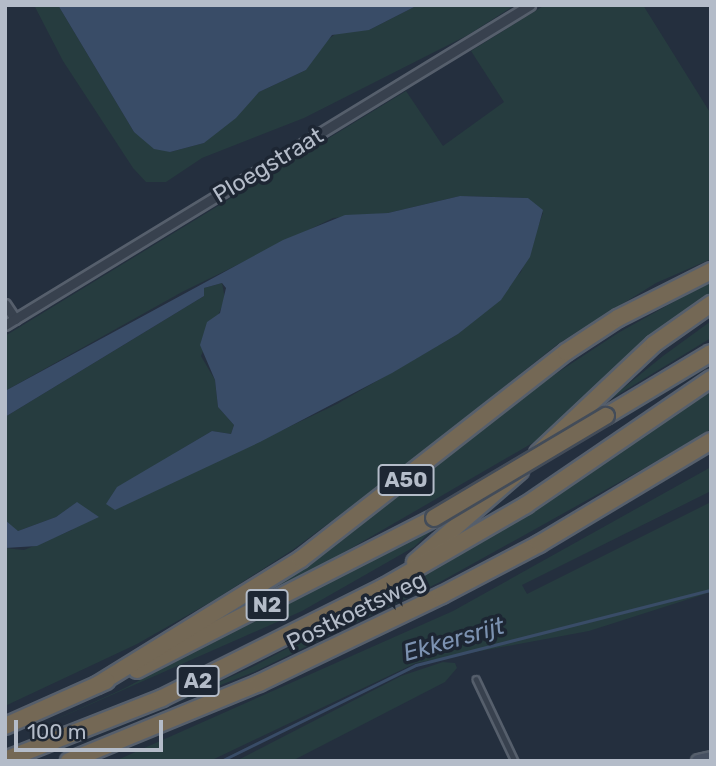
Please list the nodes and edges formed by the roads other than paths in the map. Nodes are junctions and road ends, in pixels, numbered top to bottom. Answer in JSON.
{"nodes":[{"id":1,"x":530,"y":5,"type":"edge"},
{"id":2,"x":711,"y":271,"type":"edge"},
{"id":3,"x":5,"y":304,"type":"edge"},
{"id":4,"x":711,"y":304,"type":"edge"},
{"id":5,"x":15,"y":319,"type":"junction"},
{"id":6,"x":5,"y":325,"type":"edge"},
{"id":7,"x":711,"y":352,"type":"edge"},
{"id":8,"x":711,"y":379,"type":"edge"},
{"id":9,"x":711,"y":441,"type":"edge"},
{"id":10,"x":711,"y":451,"type":"edge"},
{"id":11,"x":651,"y":477,"type":"junction"},
{"id":12,"x":384,"y":587,"type":"junction"},
{"id":13,"x":477,"y":679,"type":"dead end"},
{"id":14,"x":97,"y":685,"type":"junction"},
{"id":15,"x":5,"y":726,"type":"edge"},
{"id":16,"x":711,"y":758,"type":"edge"},
{"id":17,"x":5,"y":760,"type":"edge"},
{"id":18,"x":69,"y":761,"type":"edge"},
{"id":19,"x":515,"y":761,"type":"edge"},
{"id":20,"x":698,"y":761,"type":"edge"}],
"edges":[{"from":1,"to":5,"type":"street","name":"Ploegstraat"},
{"from":2,"to":14,"type":"highway","number":"A50"},
{"from":3,"to":5,"type":"street"},
{"from":4,"to":12,"type":"highway","name":"Postkoetsweg"},
{"from":5,"to":6,"type":"street","name":"Ploegstraat"},
{"from":7,"to":14,"type":"highway","name":"Postkoetsweg","number":"N2","bridge":true},
{"from":8,"to":12,"type":"highway","name":"Postkoetsweg","number":"A2"},
{"from":9,"to":11,"type":"highway","name":"Postkoetsweg"},
{"from":10,"to":11,"type":"highway","name":"Postkoetsweg","number":"A2"},
{"from":11,"to":18,"type":"highway","name":"Postkoetsweg","number":"A2"},
{"from":12,"to":17,"type":"highway","name":"Postkoetsweg","number":"A2"},
{"from":13,"to":19,"type":"lane"},
{"from":14,"to":15,"type":"highway","name":"Postkoetsweg","number":"N2"},
{"from":16,"to":20,"type":"street"}]}
